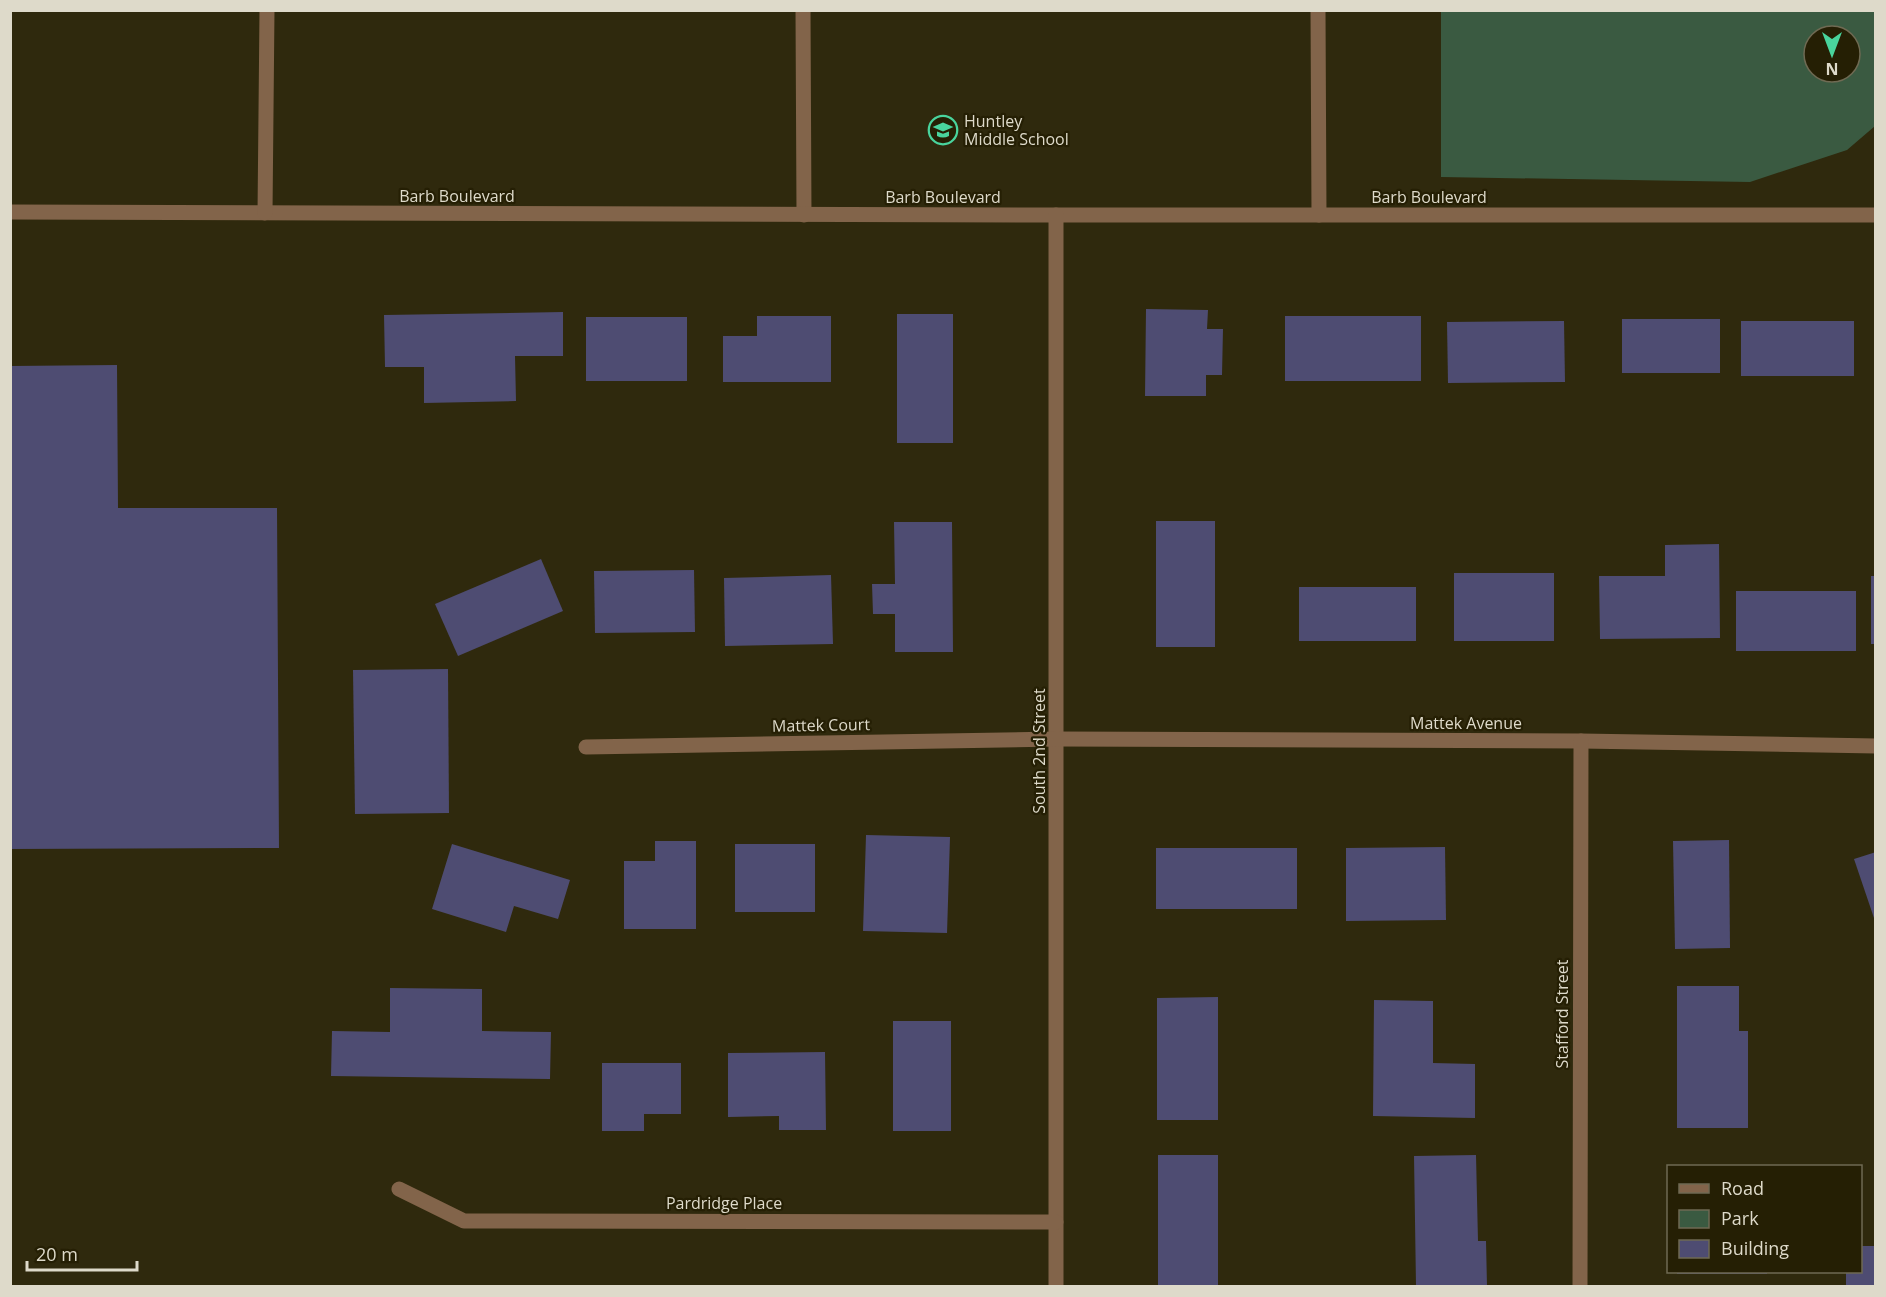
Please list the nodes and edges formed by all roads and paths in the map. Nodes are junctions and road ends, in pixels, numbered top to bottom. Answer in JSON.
{"nodes":[{"id":1,"x":267,"y":10,"type":"edge"},
{"id":2,"x":803,"y":10,"type":"edge"},
{"id":3,"x":1318,"y":10,"type":"edge"},
{"id":4,"x":10,"y":212,"type":"edge"},
{"id":5,"x":265,"y":213,"type":"junction"},
{"id":6,"x":804,"y":215,"type":"junction"},
{"id":7,"x":1056,"y":215,"type":"junction"},
{"id":8,"x":1319,"y":215,"type":"junction"},
{"id":9,"x":1875,"y":215,"type":"edge"},
{"id":10,"x":1057,"y":739,"type":"junction"},
{"id":11,"x":1581,"y":741,"type":"junction"},
{"id":12,"x":1875,"y":746,"type":"edge"},
{"id":13,"x":586,"y":747,"type":"dead end"},
{"id":14,"x":399,"y":1189,"type":"dead end"},
{"id":15,"x":1056,"y":1222,"type":"junction"},
{"id":16,"x":1056,"y":1287,"type":"edge"},
{"id":17,"x":1580,"y":1287,"type":"edge"}],
"edges":[{"from":1,"to":5,"type":"street"},
{"from":2,"to":6,"type":"street"},
{"from":3,"to":8,"type":"street"},
{"from":4,"to":5,"type":"street","name":"Barb Boulevard"},
{"from":5,"to":6,"type":"street","name":"Barb Boulevard"},
{"from":6,"to":7,"type":"street","name":"Barb Boulevard"},
{"from":7,"to":8,"type":"street","name":"Barb Boulevard"},
{"from":7,"to":10,"type":"street","name":"South 2nd Street"},
{"from":8,"to":9,"type":"street","name":"Barb Boulevard"},
{"from":10,"to":11,"type":"street","name":"Mattek Avenue"},
{"from":10,"to":13,"type":"street","name":"Mattek Court"},
{"from":10,"to":15,"type":"street","name":"South 2nd Street"},
{"from":11,"to":12,"type":"street","name":"Mattek Avenue"},
{"from":11,"to":17,"type":"street","name":"Stafford Street"},
{"from":14,"to":15,"type":"street","name":"Pardridge Place"},
{"from":15,"to":16,"type":"street","name":"South 2nd Street"}]}
